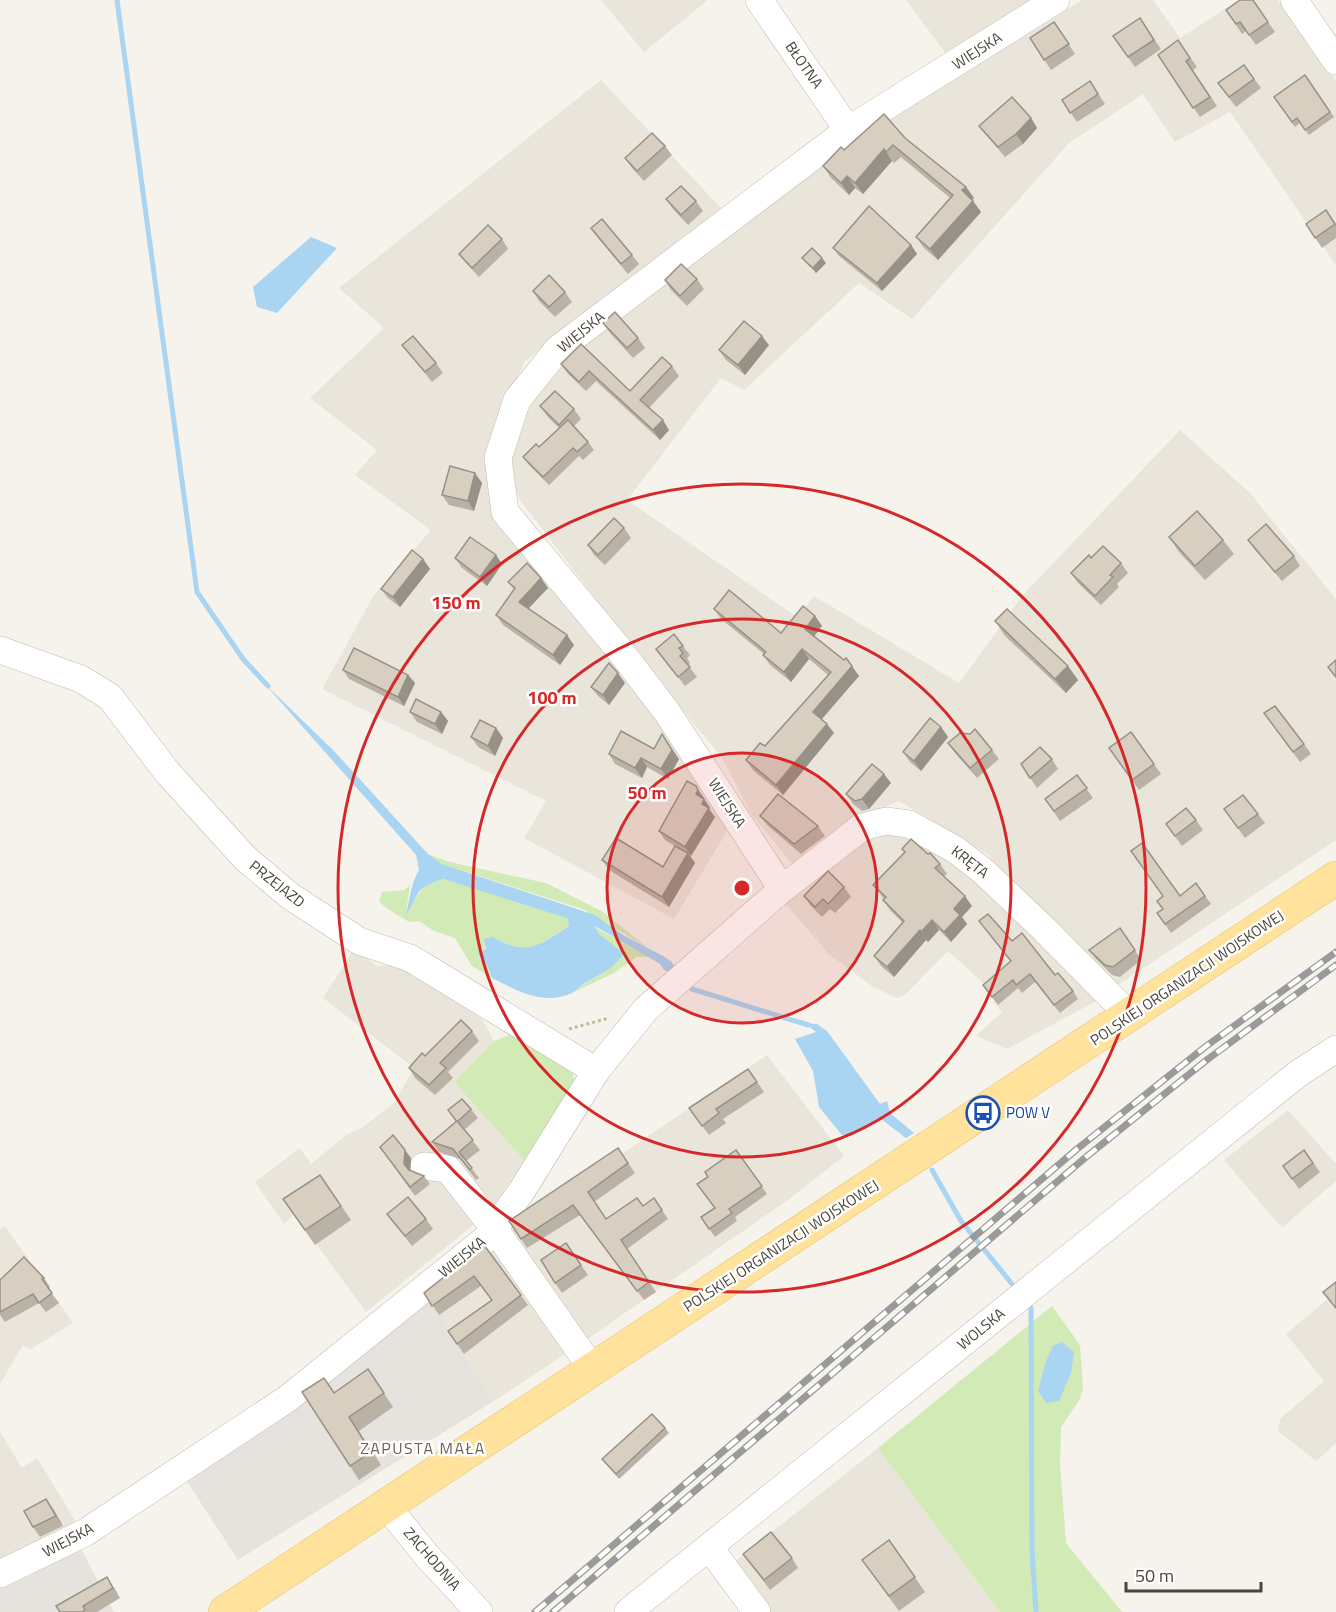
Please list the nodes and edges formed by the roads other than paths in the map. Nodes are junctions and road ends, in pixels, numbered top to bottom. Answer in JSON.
{"nodes":[{"id":1,"x":759,"y":0,"type":"edge"},
{"id":2,"x":1056,"y":0,"type":"edge"},
{"id":3,"x":1293,"y":0,"type":"edge"},
{"id":4,"x":1336,"y":61,"type":"edge"},
{"id":5,"x":848,"y":130,"type":"junction"},
{"id":6,"x":0,"y":650,"type":"edge"},
{"id":7,"x":1336,"y":878,"type":"edge"},
{"id":8,"x":782,"y":888,"type":"junction"},
{"id":9,"x":1130,"y":1016,"type":"junction"},
{"id":10,"x":1336,"y":1049,"type":"edge"},
{"id":11,"x":596,"y":1071,"type":"junction"},
{"id":12,"x":424,"y":1166,"type":"dead end"},
{"id":13,"x":494,"y":1228,"type":"junction"},
{"id":14,"x":593,"y":1370,"type":"junction"},
{"id":15,"x":386,"y":1505,"type":"junction"},
{"id":16,"x":709,"y":1547,"type":"junction"},
{"id":17,"x":0,"y":1574,"type":"edge"},
{"id":18,"x":225,"y":1612,"type":"edge"},
{"id":19,"x":479,"y":1612,"type":"edge"},
{"id":20,"x":628,"y":1612,"type":"edge"},
{"id":21,"x":757,"y":1612,"type":"edge"}],
"edges":[{"from":1,"to":5,"type":"street","name":"BŁOTNA"},
{"from":2,"to":5,"type":"street","name":"WIEJSKA"},
{"from":3,"to":4,"type":"street"},
{"from":5,"to":8,"type":"street","name":"WIEJSKA"},
{"from":6,"to":11,"type":"street","name":"PRZEJAZD"},
{"from":7,"to":9,"type":"main road","name":"POLSKIEJ ORGANIZACJI WOJSKOWEJ"},
{"from":8,"to":9,"type":"street","name":"KRĘTA"},
{"from":8,"to":11,"type":"street","name":"WIEJSKA"},
{"from":9,"to":14,"type":"main road","name":"POLSKIEJ ORGANIZACJI WOJSKOWEJ"},
{"from":10,"to":16,"type":"street","name":"WOLSKA"},
{"from":11,"to":13,"type":"street","name":"WIEJSKA"},
{"from":12,"to":13,"type":"street"},
{"from":13,"to":14,"type":"street"},
{"from":13,"to":17,"type":"street","name":"WIEJSKA"},
{"from":14,"to":15,"type":"main road","name":"POLSKIEJ ORGANIZACJI WOJSKOWEJ"},
{"from":15,"to":18,"type":"main road","name":"POLSKIEJ ORGANIZACJI WOJSKOWEJ"},
{"from":15,"to":19,"type":"street","name":"ZACHODNIA"},
{"from":16,"to":20,"type":"street","name":"WOLSKA"},
{"from":16,"to":21,"type":"street"}]}
